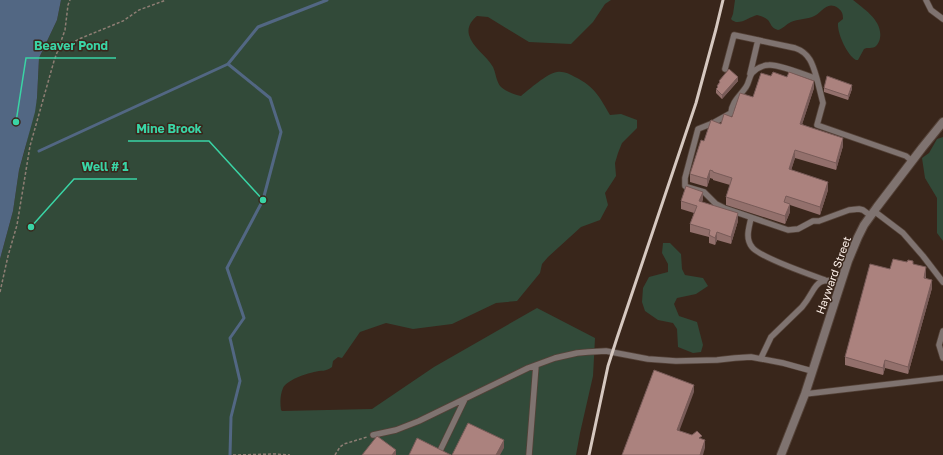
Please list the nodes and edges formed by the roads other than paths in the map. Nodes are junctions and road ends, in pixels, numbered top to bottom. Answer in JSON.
{"nodes":[{"id":1,"x":926,"y":0,"type":"edge"},
{"id":2,"x":943,"y":18,"type":"edge"},
{"id":3,"x":758,"y":40,"type":"junction"},
{"id":4,"x":725,"y":69,"type":"dead end"},
{"id":5,"x":750,"y":76,"type":"junction"},
{"id":6,"x":817,"y":79,"type":"junction"},
{"id":7,"x":943,"y":122,"type":"edge"},
{"id":8,"x":912,"y":160,"type":"junction"},
{"id":9,"x":873,"y":214,"type":"junction"},
{"id":10,"x":751,"y":218,"type":"junction"},
{"id":11,"x":825,"y":280,"type":"junction"},
{"id":12,"x":841,"y":282,"type":"junction"},
{"id":13,"x":943,"y":282,"type":"edge"},
{"id":14,"x":943,"y":330,"type":"edge"},
{"id":15,"x":761,"y":358,"type":"junction"},
{"id":16,"x":943,"y":358,"type":"edge"},
{"id":17,"x":536,"y":365,"type":"junction"},
{"id":18,"x":812,"y":371,"type":"junction"},
{"id":19,"x":943,"y":378,"type":"edge"},
{"id":20,"x":804,"y":394,"type":"junction"},
{"id":21,"x":465,"y":399,"type":"junction"},
{"id":22,"x":373,"y":435,"type":"road end"},
{"id":23,"x":438,"y":455,"type":"edge"},
{"id":24,"x":529,"y":455,"type":"edge"},
{"id":25,"x":782,"y":455,"type":"edge"}],
"edges":[{"from":1,"to":2,"type":"lane"},
{"from":3,"to":4,"type":"lane"},
{"from":3,"to":5,"type":"lane"},
{"from":3,"to":6,"type":"lane"},
{"from":5,"to":6,"type":"lane"},
{"from":5,"to":10,"type":"lane"},
{"from":6,"to":8,"type":"lane"},
{"from":7,"to":8,"type":"street","name":"Hayward Street"},
{"from":8,"to":9,"type":"street","name":"Hayward Street"},
{"from":9,"to":10,"type":"lane"},
{"from":9,"to":12,"type":"street","name":"Hayward Street"},
{"from":9,"to":13,"type":"lane"},
{"from":10,"to":11,"type":"lane"},
{"from":11,"to":12,"type":"lane"},
{"from":11,"to":15,"type":"lane"},
{"from":12,"to":18,"type":"street","name":"Hayward Street"},
{"from":14,"to":16,"type":"lane"},
{"from":15,"to":17,"type":"lane"},
{"from":15,"to":18,"type":"lane"},
{"from":17,"to":21,"type":"lane"},
{"from":17,"to":24,"type":"lane"},
{"from":18,"to":20,"type":"street","name":"Hayward Street"},
{"from":19,"to":20,"type":"lane"},
{"from":20,"to":25,"type":"street","name":"Hayward Street"},
{"from":21,"to":22,"type":"lane"},
{"from":21,"to":23,"type":"lane"}]}
